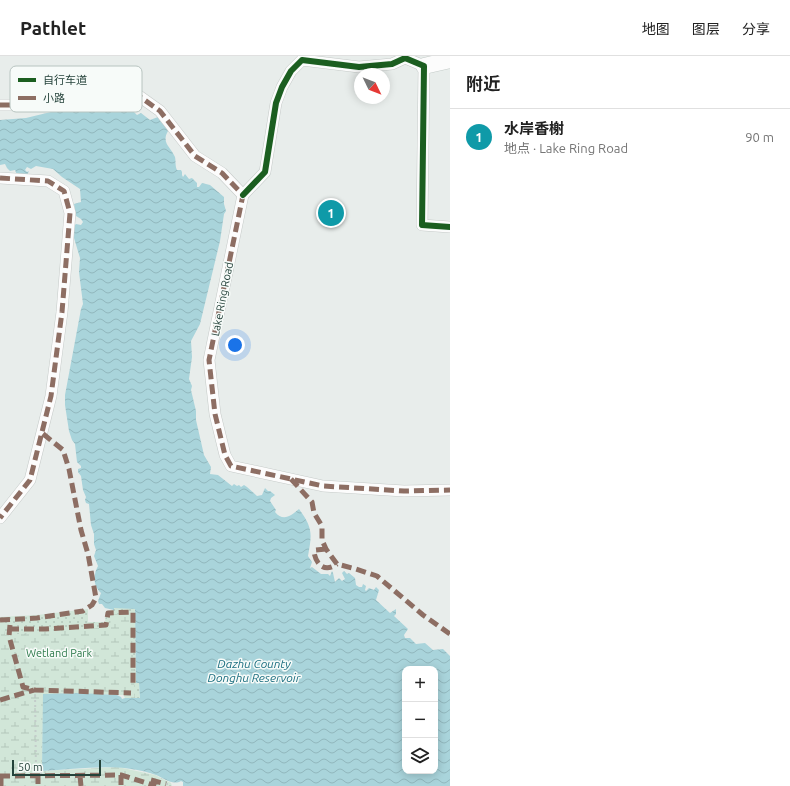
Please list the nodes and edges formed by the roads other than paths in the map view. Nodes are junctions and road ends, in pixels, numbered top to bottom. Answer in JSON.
{"nodes":[{"id":1,"x":450,"y":60,"type":"edge"},
{"id":2,"x":424,"y":66,"type":"junction"},
{"id":3,"x":142,"y":98,"type":"edge"},
{"id":4,"x":0,"y":178,"type":"edge"},
{"id":5,"x":243,"y":195,"type":"junction"},
{"id":6,"x":450,"y":227,"type":"edge"},
{"id":7,"x":450,"y":490,"type":"edge"},
{"id":8,"x":0,"y":518,"type":"edge"}],
"edges":[{"from":1,"to":2,"type":"main road"},
{"from":2,"to":5,"type":"street"},
{"from":2,"to":6,"type":"street"},
{"from":3,"to":5,"type":"street"},
{"from":4,"to":8,"type":"street"},
{"from":5,"to":7,"type":"street","name":"Lake Ring Road"}]}
